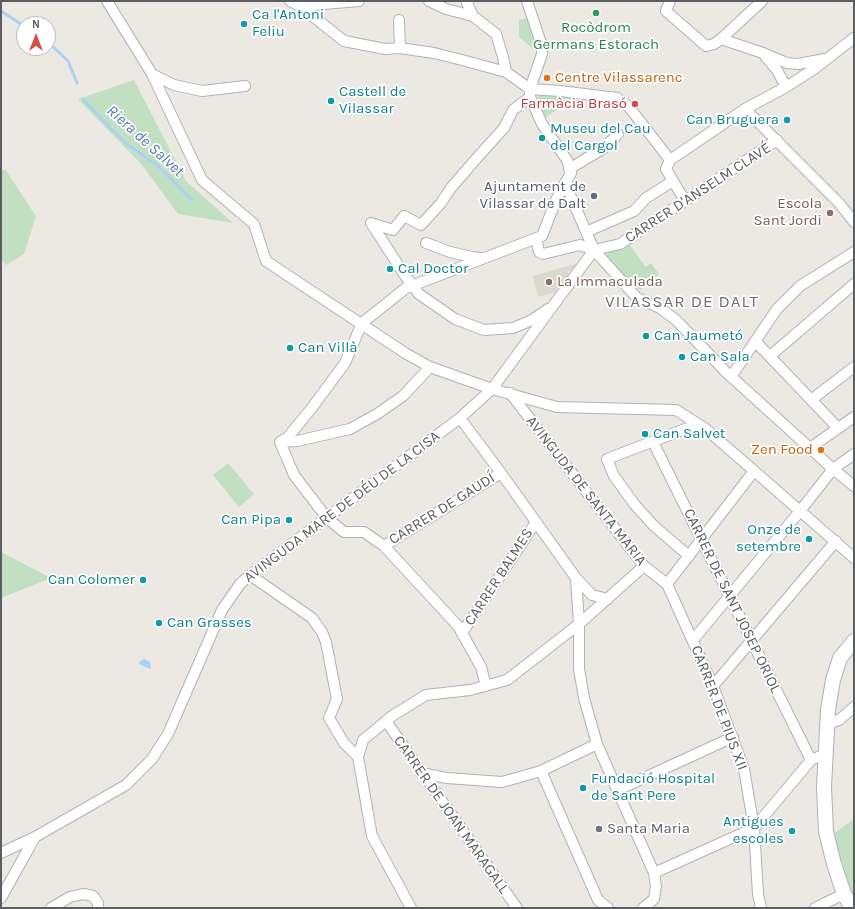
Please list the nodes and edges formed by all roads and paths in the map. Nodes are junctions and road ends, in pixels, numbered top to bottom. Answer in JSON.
{"nodes":[{"id":1,"x":107,"y":1,"type":"edge"},
{"id":2,"x":290,"y":1,"type":"edge"},
{"id":3,"x":359,"y":1,"type":"edge"},
{"id":4,"x":429,"y":1,"type":"edge"},
{"id":5,"x":468,"y":1,"type":"edge"},
{"id":6,"x":526,"y":1,"type":"edge"},
{"id":7,"x":670,"y":1,"type":"edge"},
{"id":8,"x":762,"y":1,"type":"edge"},
{"id":9,"x":300,"y":6,"type":"junction"},
{"id":10,"x":473,"y":16,"type":"junction"},
{"id":11,"x":399,"y":20,"type":"dead end"},
{"id":12,"x":854,"y":38,"type":"edge"},
{"id":13,"x":721,"y":39,"type":"junction"},
{"id":14,"x":400,"y":48,"type":"junction"},
{"id":15,"x":763,"y":53,"type":"junction"},
{"id":16,"x":826,"y":58,"type":"junction"},
{"id":17,"x":506,"y":72,"type":"junction"},
{"id":18,"x":152,"y":74,"type":"junction"},
{"id":19,"x":245,"y":86,"type":"dead end"},
{"id":20,"x":786,"y":87,"type":"junction"},
{"id":21,"x":530,"y":93,"type":"junction"},
{"id":22,"x":745,"y":109,"type":"junction"},
{"id":23,"x":618,"y":134,"type":"dead end"},
{"id":24,"x":777,"y":140,"type":"junction"},
{"id":25,"x":670,"y":160,"type":"junction"},
{"id":26,"x":568,"y":165,"type":"junction"},
{"id":27,"x":673,"y":181,"type":"junction"},
{"id":28,"x":566,"y":186,"type":"junction"},
{"id":29,"x":685,"y":201,"type":"junction"},
{"id":30,"x":854,"y":222,"type":"edge"},
{"id":31,"x":586,"y":232,"type":"junction"},
{"id":32,"x":536,"y":238,"type":"junction"},
{"id":33,"x":426,"y":243,"type":"dead end"},
{"id":34,"x":594,"y":250,"type":"junction"},
{"id":35,"x":854,"y":252,"type":"edge"},
{"id":36,"x":485,"y":258,"type":"junction"},
{"id":37,"x":854,"y":284,"type":"edge"},
{"id":38,"x":412,"y":285,"type":"junction"},
{"id":39,"x":554,"y":305,"type":"junction"},
{"id":40,"x":362,"y":323,"type":"junction"},
{"id":41,"x":755,"y":341,"type":"junction"},
{"id":42,"x":770,"y":356,"type":"junction"},
{"id":43,"x":430,"y":367,"type":"junction"},
{"id":44,"x":854,"y":367,"type":"edge"},
{"id":45,"x":731,"y":377,"type":"junction"},
{"id":46,"x":492,"y":389,"type":"junction"},
{"id":47,"x":510,"y":393,"type":"junction"},
{"id":48,"x":811,"y":400,"type":"junction"},
{"id":49,"x":854,"y":417,"type":"edge"},
{"id":50,"x":460,"y":418,"type":"junction"},
{"id":51,"x":698,"y":424,"type":"junction"},
{"id":52,"x":838,"y":428,"type":"junction"},
{"id":53,"x":280,"y":442,"type":"junction"},
{"id":54,"x":653,"y":442,"type":"junction"},
{"id":55,"x":810,"y":448,"type":"junction"},
{"id":56,"x":854,"y":454,"type":"edge"},
{"id":57,"x":833,"y":469,"type":"junction"},
{"id":58,"x":754,"y":472,"type":"junction"},
{"id":59,"x":501,"y":473,"type":"junction"},
{"id":60,"x":854,"y":486,"type":"edge"},
{"id":61,"x":800,"y":511,"type":"junction"},
{"id":62,"x":327,"y":518,"type":"junction"},
{"id":63,"x":536,"y":522,"type":"junction"},
{"id":64,"x":702,"y":539,"type":"junction"},
{"id":65,"x":836,"y":542,"type":"junction"},
{"id":66,"x":384,"y":546,"type":"junction"},
{"id":67,"x":689,"y":556,"type":"junction"},
{"id":68,"x":854,"y":558,"type":"edge"},
{"id":69,"x":644,"y":566,"type":"junction"},
{"id":70,"x":250,"y":575,"type":"junction"},
{"id":71,"x":576,"y":578,"type":"junction"},
{"id":72,"x":667,"y":584,"type":"junction"},
{"id":73,"x":730,"y":596,"type":"junction"},
{"id":74,"x":608,"y":598,"type":"junction"},
{"id":75,"x":579,"y":624,"type":"junction"},
{"id":76,"x":462,"y":633,"type":"junction"},
{"id":77,"x":693,"y":640,"type":"junction"},
{"id":78,"x":752,"y":640,"type":"junction"},
{"id":79,"x":854,"y":641,"type":"edge"},
{"id":80,"x":486,"y":686,"type":"junction"},
{"id":81,"x":713,"y":686,"type":"junction"},
{"id":82,"x":854,"y":707,"type":"edge"},
{"id":83,"x":386,"y":721,"type":"junction"},
{"id":84,"x":827,"y":724,"type":"junction"},
{"id":85,"x":733,"y":737,"type":"junction"},
{"id":86,"x":597,"y":744,"type":"junction"},
{"id":87,"x":825,"y":754,"type":"junction"},
{"id":88,"x":358,"y":757,"type":"junction"},
{"id":89,"x":811,"y":760,"type":"junction"},
{"id":90,"x":540,"y":771,"type":"junction"},
{"id":91,"x":421,"y":773,"type":"junction"},
{"id":92,"x":618,"y":790,"type":"junction"},
{"id":93,"x":754,"y":828,"type":"junction"},
{"id":94,"x":35,"y":837,"type":"junction"},
{"id":95,"x":1,"y":853,"type":"edge"},
{"id":96,"x":654,"y":873,"type":"junction"},
{"id":97,"x":844,"y":894,"type":"junction"},
{"id":98,"x":1,"y":898,"type":"edge"},
{"id":99,"x":52,"y":908,"type":"edge"},
{"id":100,"x":98,"y":908,"type":"edge"},
{"id":101,"x":411,"y":908,"type":"edge"},
{"id":102,"x":517,"y":908,"type":"edge"},
{"id":103,"x":608,"y":908,"type":"edge"},
{"id":104,"x":643,"y":908,"type":"edge"},
{"id":105,"x":761,"y":908,"type":"edge"},
{"id":106,"x":815,"y":908,"type":"edge"},
{"id":107,"x":852,"y":908,"type":"edge"}],
"edges":[{"from":1,"to":18,"type":"street"},
{"from":2,"to":9,"type":"street"},
{"from":3,"to":9,"type":"street"},
{"from":4,"to":10,"type":"street"},
{"from":5,"to":10,"type":"street"},
{"from":6,"to":21,"type":"street"},
{"from":7,"to":13,"type":"street"},
{"from":8,"to":13,"type":"street"},
{"from":9,"to":14,"type":"street"},
{"from":10,"to":17,"type":"street"},
{"from":11,"to":14,"type":"street"},
{"from":12,"to":16,"type":"street"},
{"from":13,"to":15,"type":"street"},
{"from":14,"to":17,"type":"street"},
{"from":15,"to":16,"type":"street"},
{"from":15,"to":20,"type":"street"},
{"from":16,"to":20,"type":"street"},
{"from":17,"to":21,"type":"street"},
{"from":18,"to":19,"type":"street"},
{"from":18,"to":40,"type":"street"},
{"from":20,"to":22,"type":"street"},
{"from":21,"to":25,"type":"street"},
{"from":21,"to":26,"type":"street"},
{"from":21,"to":38,"type":"street"},
{"from":22,"to":24,"type":"street"},
{"from":22,"to":25,"type":"street"},
{"from":23,"to":26,"type":"street"},
{"from":24,"to":29,"type":"street","name":"CARRER D'ANSELM CLAVÉ"},
{"from":24,"to":30,"type":"street"},
{"from":25,"to":27,"type":"street"},
{"from":26,"to":28,"type":"street"},
{"from":27,"to":29,"type":"street"},
{"from":27,"to":31,"type":"street"},
{"from":28,"to":31,"type":"street"},
{"from":28,"to":32,"type":"street"},
{"from":29,"to":34,"type":"street","name":"CARRER D'ANSELM CLAVÉ"},
{"from":31,"to":34,"type":"street"},
{"from":32,"to":34,"type":"street"},
{"from":32,"to":36,"type":"street"},
{"from":33,"to":36,"type":"street"},
{"from":34,"to":39,"type":"street","name":"AVINGUDA MARE DE DÉU DE LA CISA"},
{"from":34,"to":45,"type":"street"},
{"from":35,"to":41,"type":"street"},
{"from":36,"to":38,"type":"street"},
{"from":37,"to":42,"type":"street"},
{"from":38,"to":39,"type":"street"},
{"from":38,"to":40,"type":"street"},
{"from":39,"to":46,"type":"street","name":"AVINGUDA MARE DE DÉU DE LA CISA"},
{"from":40,"to":43,"type":"street"},
{"from":40,"to":53,"type":"street"},
{"from":41,"to":42,"type":"street"},
{"from":41,"to":45,"type":"street"},
{"from":42,"to":48,"type":"street"},
{"from":43,"to":46,"type":"street"},
{"from":43,"to":53,"type":"street"},
{"from":44,"to":48,"type":"street"},
{"from":45,"to":55,"type":"street"},
{"from":46,"to":47,"type":"street"},
{"from":46,"to":50,"type":"street","name":"AVINGUDA MARE DE DÉU DE LA CISA"},
{"from":47,"to":51,"type":"street"},
{"from":47,"to":69,"type":"street","name":"AVINGUDA DE SANTA MARIA"},
{"from":48,"to":52,"type":"street"},
{"from":49,"to":52,"type":"street"},
{"from":50,"to":59,"type":"street"},
{"from":50,"to":62,"type":"street","name":"AVINGUDA MARE DE DÉU DE LA CISA"},
{"from":51,"to":54,"type":"street"},
{"from":51,"to":58,"type":"street"},
{"from":52,"to":55,"type":"street"},
{"from":53,"to":62,"type":"street"},
{"from":54,"to":64,"type":"street","name":"CARRER DE SANT JOSEP ORIOL"},
{"from":54,"to":67,"type":"street"},
{"from":55,"to":57,"type":"street"},
{"from":56,"to":57,"type":"street"},
{"from":57,"to":60,"type":"street"},
{"from":57,"to":61,"type":"street"},
{"from":58,"to":61,"type":"street"},
{"from":58,"to":64,"type":"street"},
{"from":59,"to":63,"type":"street"},
{"from":59,"to":66,"type":"street","name":"CARRER DE GAUDÍ"},
{"from":61,"to":65,"type":"street"},
{"from":61,"to":73,"type":"street"},
{"from":62,"to":66,"type":"street"},
{"from":62,"to":70,"type":"street","name":"AVINGUDA MARE DE DÉU DE LA CISA"},
{"from":63,"to":71,"type":"street"},
{"from":63,"to":76,"type":"street","name":"CARRER BALMES"},
{"from":64,"to":67,"type":"street"},
{"from":64,"to":73,"type":"street","name":"CARRER DE SANT JOSEP ORIOL"},
{"from":65,"to":68,"type":"street"},
{"from":65,"to":78,"type":"street"},
{"from":66,"to":76,"type":"street"},
{"from":67,"to":72,"type":"street"},
{"from":69,"to":72,"type":"street","name":"AVINGUDA DE SANTA MARIA"},
{"from":69,"to":74,"type":"street","name":"CARRER DE JOAN MARAGALL"},
{"from":70,"to":88,"type":"street"},
{"from":70,"to":94,"type":"street","name":"AVINGUDA MARE DE DÉU DE LA CISA"},
{"from":71,"to":74,"type":"street"},
{"from":71,"to":75,"type":"street"},
{"from":72,"to":77,"type":"street","name":"CARRER DE PIUS XII"},
{"from":73,"to":77,"type":"street"},
{"from":73,"to":78,"type":"street","name":"CARRER DE SANT JOSEP ORIOL"},
{"from":74,"to":75,"type":"street","name":"CARRER DE JOAN MARAGALL"},
{"from":75,"to":80,"type":"street","name":"CARRER DE JOAN MARAGALL"},
{"from":75,"to":86,"type":"street"},
{"from":76,"to":80,"type":"street"},
{"from":77,"to":81,"type":"street","name":"CARRER DE PIUS XII"},
{"from":78,"to":81,"type":"street"},
{"from":78,"to":89,"type":"street","name":"CARRER DE SANT JOSEP ORIOL"},
{"from":79,"to":84,"type":"street"},
{"from":80,"to":83,"type":"street","name":"CARRER DE JOAN MARAGALL"},
{"from":81,"to":85,"type":"street","name":"CARRER DE PIUS XII"},
{"from":82,"to":84,"type":"street"},
{"from":83,"to":88,"type":"street","name":"CARRER DE JOAN MARAGALL"},
{"from":83,"to":91,"type":"street","name":"CARRER DE JOAN MARAGALL"},
{"from":84,"to":87,"type":"street"},
{"from":85,"to":92,"type":"street"},
{"from":85,"to":93,"type":"street","name":"CARRER DE PIUS XII"},
{"from":86,"to":90,"type":"street"},
{"from":86,"to":92,"type":"street"},
{"from":87,"to":89,"type":"street"},
{"from":87,"to":97,"type":"street"},
{"from":88,"to":101,"type":"street"},
{"from":89,"to":93,"type":"street"},
{"from":90,"to":91,"type":"street"},
{"from":90,"to":103,"type":"street"},
{"from":91,"to":102,"type":"street","name":"CARRER DE JOAN MARAGALL"},
{"from":92,"to":96,"type":"street"},
{"from":93,"to":96,"type":"street"},
{"from":93,"to":105,"type":"street","name":"CARRER DE PIUS XII"},
{"from":94,"to":95,"type":"street","name":"AVINGUDA MARE DE DÉU DE LA CISA"},
{"from":94,"to":98,"type":"street"},
{"from":96,"to":104,"type":"street"},
{"from":97,"to":106,"type":"street"},
{"from":97,"to":107,"type":"street"},
{"from":99,"to":100,"type":"street"}]}
